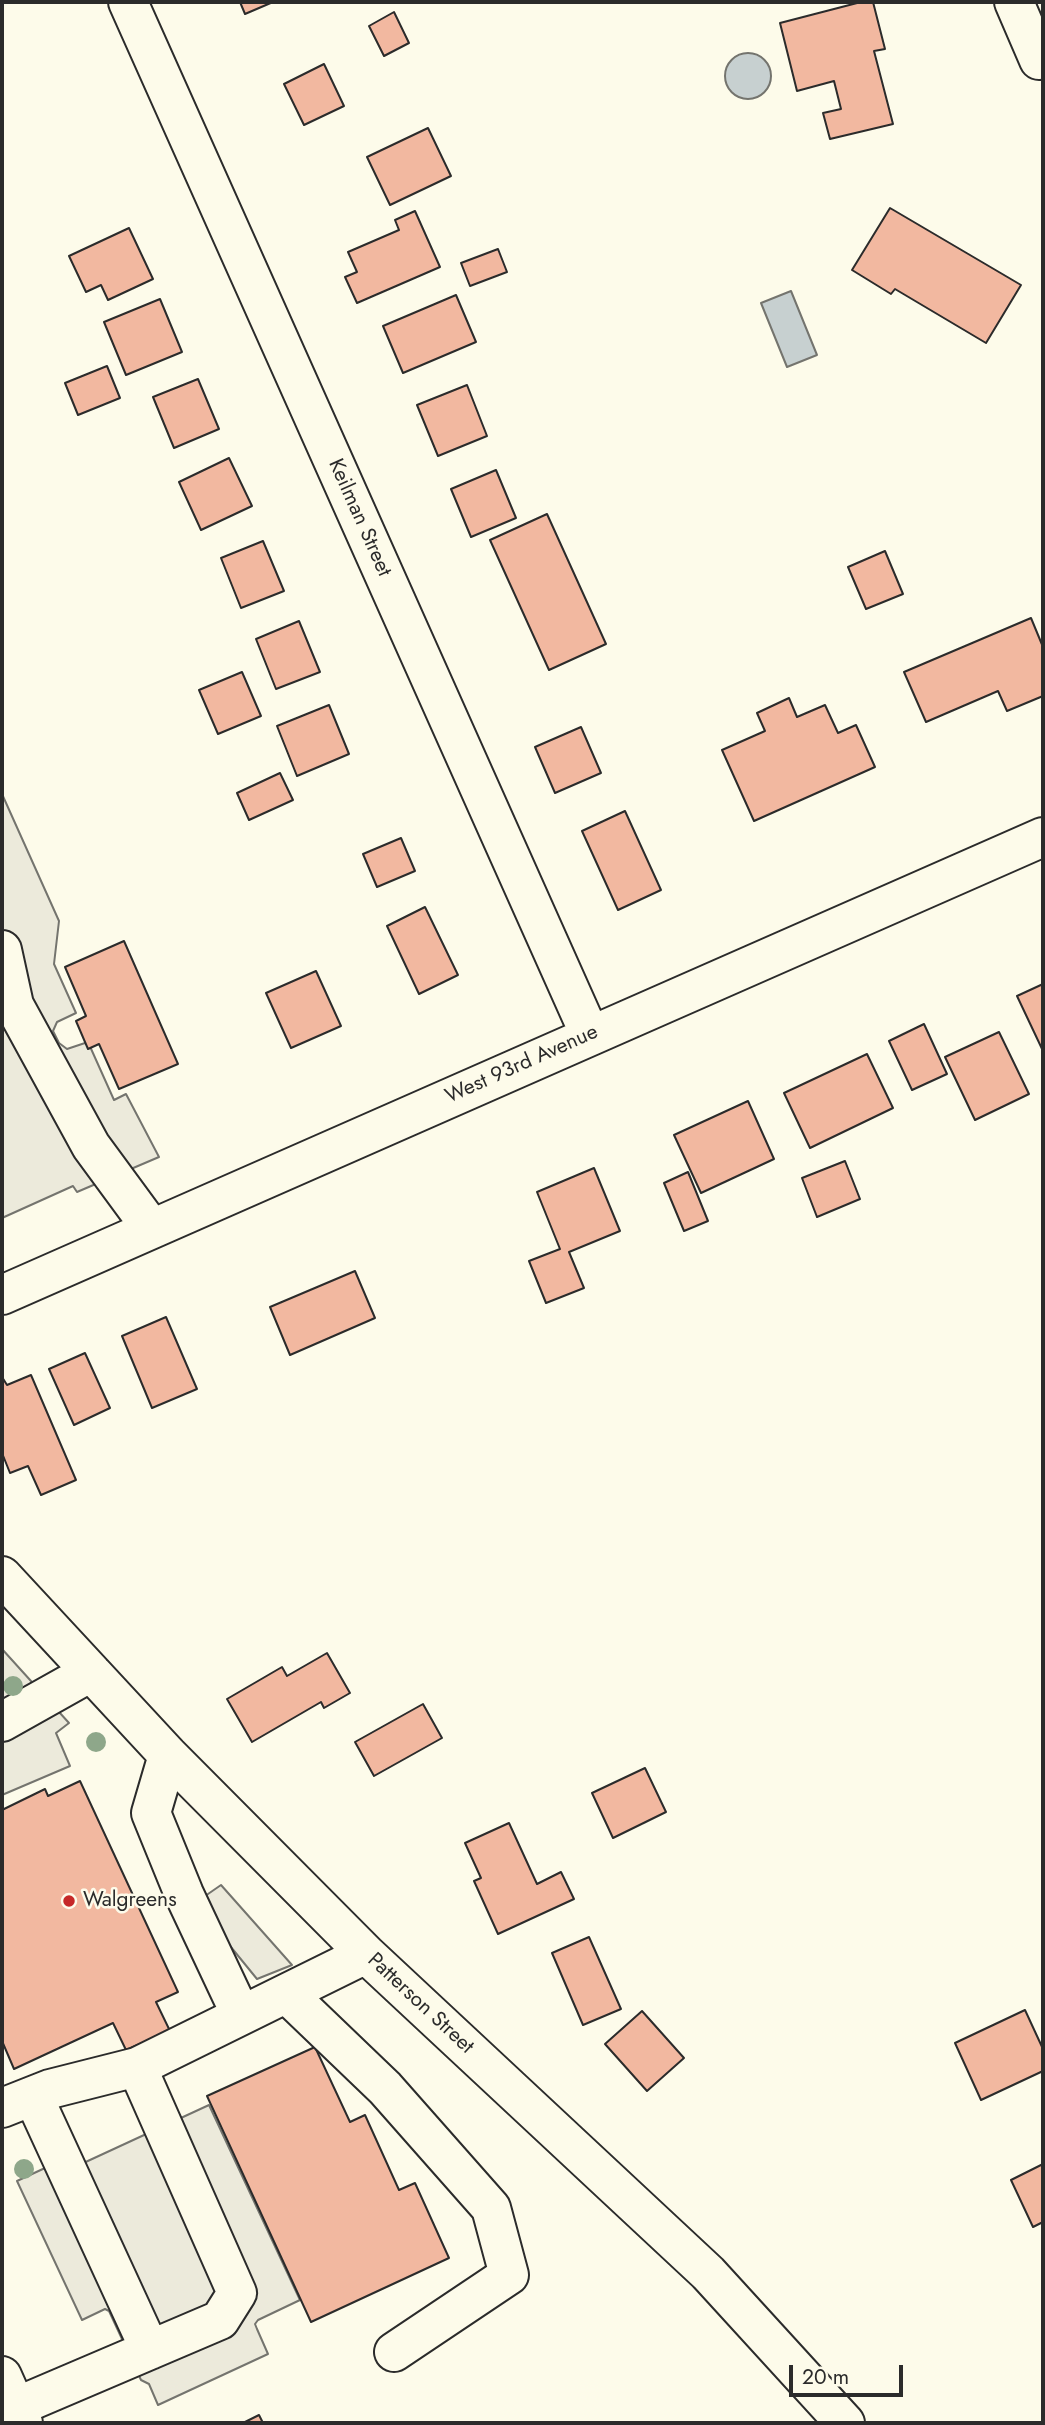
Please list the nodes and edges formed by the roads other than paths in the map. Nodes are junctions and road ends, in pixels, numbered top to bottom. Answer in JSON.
{"nodes":[{"id":1,"x":128,"y":2,"type":"edge"},
{"id":2,"x":1014,"y":2,"type":"edge"},
{"id":3,"x":1039,"y":60,"type":"dead end"},
{"id":4,"x":1043,"y":837,"type":"edge"},
{"id":5,"x":2,"y":950,"type":"edge"},
{"id":6,"x":8,"y":1007,"type":"edge"},
{"id":7,"x":590,"y":1035,"type":"junction"},
{"id":8,"x":152,"y":1229,"type":"junction"},
{"id":9,"x":2,"y":1296,"type":"edge"},
{"id":10,"x":2,"y":1576,"type":"edge"},
{"id":11,"x":91,"y":1672,"type":"junction"},
{"id":12,"x":2,"y":1722,"type":"edge"},
{"id":13,"x":168,"y":1755,"type":"junction"},
{"id":14,"x":366,"y":1954,"type":"junction"},
{"id":15,"x":287,"y":1994,"type":"junction"},
{"id":16,"x":241,"y":2015,"type":"junction"},
{"id":17,"x":137,"y":2067,"type":"junction"},
{"id":18,"x":10,"y":2102,"type":"edge"},
{"id":19,"x":150,"y":2350,"type":"junction"},
{"id":20,"x":394,"y":2352,"type":"dead end"},
{"id":21,"x":14,"y":2402,"type":"edge"},
{"id":22,"x":845,"y":2423,"type":"edge"}],
"edges":[{"from":1,"to":7,"type":"street","name":"Keilman Street"},
{"from":2,"to":3,"type":"street"},
{"from":4,"to":7,"type":"street","name":"West 93rd Avenue"},
{"from":5,"to":6,"type":"street"},
{"from":6,"to":8,"type":"street"},
{"from":7,"to":8,"type":"street","name":"West 93rd Avenue"},
{"from":8,"to":9,"type":"street","name":"West 93rd Avenue"},
{"from":10,"to":11,"type":"street","name":"Patterson Street"},
{"from":11,"to":12,"type":"street"},
{"from":11,"to":13,"type":"street","name":"Patterson Street"},
{"from":13,"to":14,"type":"street","name":"Patterson Street"},
{"from":13,"to":16,"type":"street"},
{"from":14,"to":15,"type":"street"},
{"from":14,"to":22,"type":"street","name":"Patterson Street"},
{"from":15,"to":16,"type":"street"},
{"from":15,"to":20,"type":"street"},
{"from":16,"to":17,"type":"street"},
{"from":17,"to":18,"type":"street"},
{"from":17,"to":19,"type":"street"},
{"from":18,"to":19,"type":"street"},
{"from":19,"to":21,"type":"street"}]}
